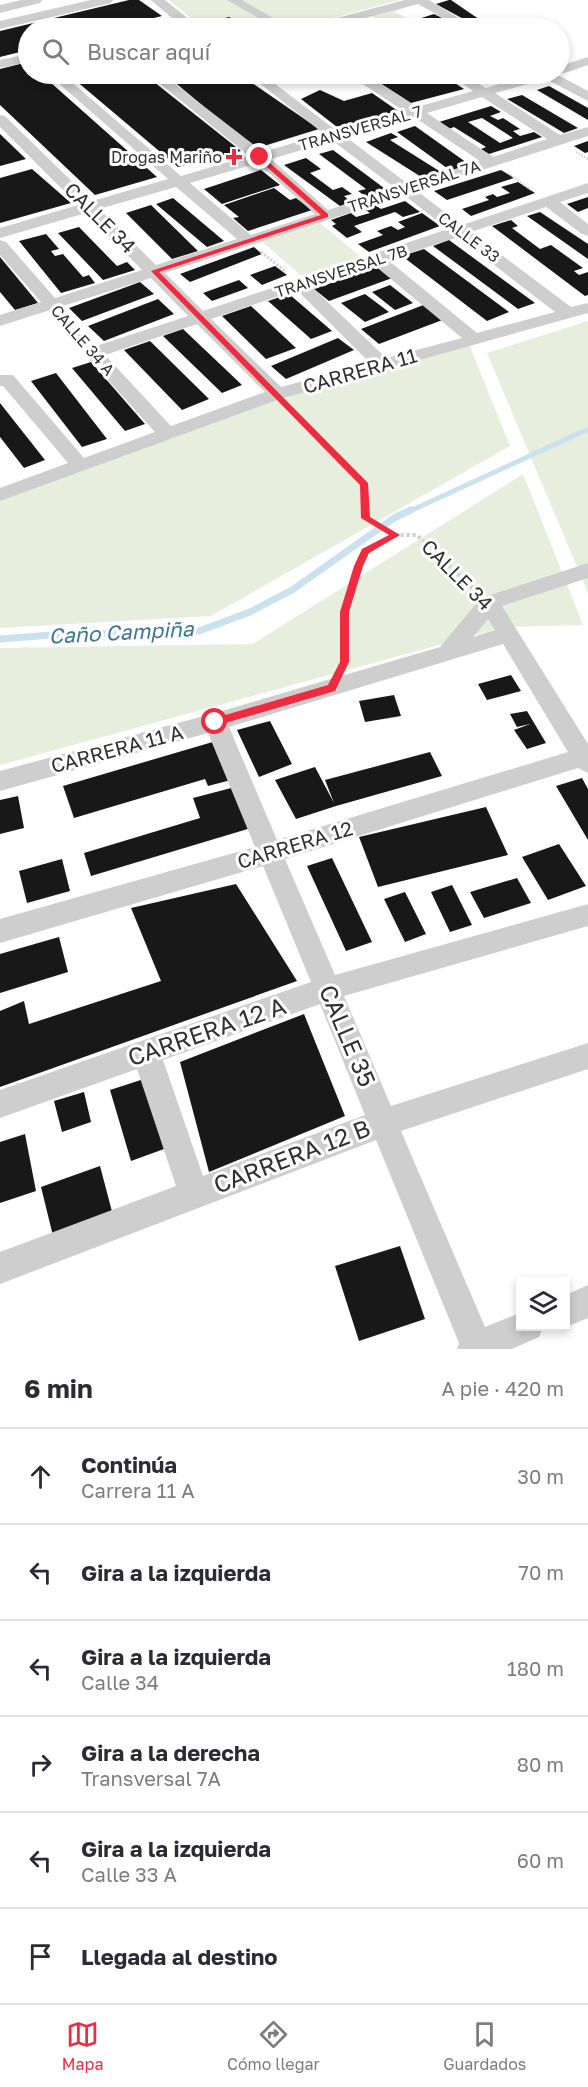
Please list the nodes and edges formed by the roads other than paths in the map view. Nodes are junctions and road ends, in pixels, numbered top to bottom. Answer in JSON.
{"nodes":[{"id":1,"x":36,"y":0,"type":"edge"},
{"id":2,"x":107,"y":0,"type":"edge"},
{"id":3,"x":157,"y":0,"type":"edge"},
{"id":4,"x":233,"y":0,"type":"edge"},
{"id":5,"x":360,"y":0,"type":"edge"},
{"id":6,"x":419,"y":0,"type":"edge"},
{"id":7,"x":0,"y":9,"type":"edge"},
{"id":8,"x":383,"y":10,"type":"junction"},
{"id":9,"x":363,"y":15,"type":"junction"},
{"id":10,"x":27,"y":18,"type":"edge"},
{"id":11,"x":181,"y":18,"type":"edge"},
{"id":12,"x":266,"y":18,"type":"edge"},
{"id":13,"x":352,"y":18,"type":"edge"},
{"id":14,"x":368,"y":18,"type":"edge"},
{"id":15,"x":451,"y":18,"type":"edge"},
{"id":16,"x":18,"y":20,"type":"edge"},
{"id":17,"x":0,"y":24,"type":"edge"},
{"id":18,"x":18,"y":60,"type":"edge"},
{"id":19,"x":0,"y":64,"type":"edge"},
{"id":20,"x":67,"y":84,"type":"edge"},
{"id":21,"x":167,"y":84,"type":"edge"},
{"id":22,"x":267,"y":84,"type":"edge"},
{"id":23,"x":373,"y":84,"type":"edge"},
{"id":24,"x":471,"y":84,"type":"edge"},
{"id":25,"x":512,"y":84,"type":"edge"},
{"id":26,"x":566,"y":84,"type":"edge"},
{"id":27,"x":484,"y":92,"type":"junction"},
{"id":28,"x":588,"y":96,"type":"edge"},
{"id":29,"x":418,"y":111,"type":"junction"},
{"id":30,"x":0,"y":119,"type":"edge"},
{"id":31,"x":588,"y":131,"type":"edge"},
{"id":32,"x":335,"y":135,"type":"junction"},
{"id":33,"x":558,"y":140,"type":"junction"},
{"id":34,"x":260,"y":157,"type":"junction"},
{"id":35,"x":490,"y":161,"type":"junction"},
{"id":36,"x":180,"y":180,"type":"junction"},
{"id":37,"x":406,"y":189,"type":"junction"},
{"id":38,"x":588,"y":189,"type":"edge"},
{"id":39,"x":548,"y":201,"type":"junction"},
{"id":40,"x":89,"y":207,"type":"junction"},
{"id":41,"x":325,"y":216,"type":"junction"},
{"id":42,"x":461,"y":231,"type":"junction"},
{"id":43,"x":588,"y":231,"type":"edge"},
{"id":44,"x":0,"y":233,"type":"edge"},
{"id":45,"x":247,"y":240,"type":"junction"},
{"id":46,"x":0,"y":245,"type":"edge"},
{"id":47,"x":377,"y":259,"type":"junction"},
{"id":48,"x":154,"y":271,"type":"junction"},
{"id":49,"x":300,"y":284,"type":"junction"},
{"id":50,"x":51,"y":304,"type":"junction"},
{"id":51,"x":588,"y":308,"type":"edge"},
{"id":52,"x":569,"y":314,"type":"junction"},
{"id":53,"x":201,"y":317,"type":"junction"},
{"id":54,"x":0,"y":321,"type":"edge"},
{"id":55,"x":475,"y":340,"type":"junction"},
{"id":56,"x":93,"y":353,"type":"joint"},
{"id":57,"x":381,"y":364,"type":"junction"},
{"id":58,"x":3,"y":380,"type":"edge"},
{"id":59,"x":277,"y":394,"type":"junction"},
{"id":60,"x":167,"y":433,"type":"junction"},
{"id":61,"x":80,"y":465,"type":"junction"},
{"id":62,"x":0,"y":495,"type":"edge"},
{"id":63,"x":588,"y":570,"type":"edge"},
{"id":64,"x":489,"y":603,"type":"junction"},
{"id":65,"x":509,"y":634,"type":"junction"},
{"id":66,"x":447,"y":653,"type":"junction"},
{"id":67,"x":215,"y":722,"type":"junction"},
{"id":68,"x":586,"y":758,"type":"edge"},
{"id":69,"x":0,"y":781,"type":"edge"},
{"id":70,"x":270,"y":853,"type":"junction"},
{"id":71,"x":588,"y":915,"type":"edge"},
{"id":72,"x":0,"y":931,"type":"edge"},
{"id":73,"x":327,"y":989,"type":"junction"},
{"id":74,"x":146,"y":1053,"type":"junction"},
{"id":75,"x":588,"y":1056,"type":"edge"},
{"id":76,"x":0,"y":1104,"type":"edge"},
{"id":77,"x":383,"y":1123,"type":"junction"},
{"id":78,"x":194,"y":1194,"type":"junction"},
{"id":79,"x":0,"y":1268,"type":"edge"},
{"id":80,"x":588,"y":1302,"type":"edge"},
{"id":81,"x":570,"y":1309,"type":"edge"},
{"id":82,"x":516,"y":1331,"type":"edge"},
{"id":83,"x":476,"y":1348,"type":"edge"}],
"edges":[{"from":1,"to":7,"type":"street"},
{"from":2,"to":10,"type":"street"},
{"from":3,"to":11,"type":"street"},
{"from":4,"to":12,"type":"street"},
{"from":5,"to":8,"type":"street"},
{"from":6,"to":8,"type":"street"},
{"from":6,"to":15,"type":"street"},
{"from":8,"to":9,"type":"street"},
{"from":9,"to":13,"type":"street"},
{"from":9,"to":14,"type":"street"},
{"from":16,"to":17,"type":"street"},
{"from":18,"to":19,"type":"street"},
{"from":20,"to":36,"type":"street"},
{"from":21,"to":34,"type":"street"},
{"from":22,"to":32,"type":"street","name":"CALLE 33"},
{"from":23,"to":29,"type":"street"},
{"from":24,"to":27,"type":"street"},
{"from":25,"to":27,"type":"street","name":"TRANSVERSAL 7"},
{"from":26,"to":28,"type":"street"},
{"from":27,"to":29,"type":"street","name":"TRANSVERSAL 7"},
{"from":27,"to":33,"type":"street"},
{"from":29,"to":32,"type":"street","name":"TRANSVERSAL 7"},
{"from":29,"to":35,"type":"street"},
{"from":30,"to":40,"type":"street","name":"CALLE 34"},
{"from":31,"to":33,"type":"street","name":"TRANSVERSAL 7A"},
{"from":32,"to":34,"type":"street","name":"TRANSVERSAL 7"},
{"from":32,"to":37,"type":"street","name":"CALLE 33"},
{"from":33,"to":35,"type":"street","name":"TRANSVERSAL 7A"},
{"from":34,"to":36,"type":"street","name":"TRANSVERSAL 7"},
{"from":34,"to":41,"type":"street"},
{"from":35,"to":37,"type":"street","name":"TRANSVERSAL 7A"},
{"from":36,"to":40,"type":"street","name":"TRANSVERSAL 7"},
{"from":36,"to":45,"type":"street"},
{"from":37,"to":41,"type":"street","name":"TRANSVERSAL 7A"},
{"from":37,"to":42,"type":"street","name":"CALLE 33"},
{"from":38,"to":39,"type":"street","name":"TRANSVERSAL 7B"},
{"from":39,"to":42,"type":"street","name":"TRANSVERSAL 7B"},
{"from":39,"to":43,"type":"street"},
{"from":40,"to":44,"type":"street","name":"TRANSVERSAL 7"},
{"from":40,"to":48,"type":"street","name":"CALLE 34"},
{"from":41,"to":45,"type":"street","name":"TRANSVERSAL 7A"},
{"from":42,"to":47,"type":"street","name":"TRANSVERSAL 7B"},
{"from":42,"to":52,"type":"street","name":"CALLE 33"},
{"from":45,"to":48,"type":"street","name":"TRANSVERSAL 7A"},
{"from":46,"to":50,"type":"street","name":"CALLE 34 A"},
{"from":47,"to":49,"type":"street","name":"TRANSVERSAL 7B"},
{"from":47,"to":55,"type":"street"},
{"from":48,"to":50,"type":"street","name":"TRANSVERSAL 7A"},
{"from":48,"to":53,"type":"street","name":"CALLE 34"},
{"from":49,"to":53,"type":"street","name":"TRANSVERSAL 7B"},
{"from":49,"to":57,"type":"street"},
{"from":50,"to":54,"type":"street","name":"TRANSVERSAL 7A"},
{"from":51,"to":52,"type":"street","name":"CARRERA 11"},
{"from":52,"to":55,"type":"street","name":"CARRERA 11"},
{"from":53,"to":56,"type":"street","name":"TRANSVERSAL 7B"},
{"from":53,"to":59,"type":"street","name":"CALLE 34"},
{"from":55,"to":57,"type":"street","name":"CARRERA 11"},
{"from":56,"to":60,"type":"street","name":"CALLE 34 A"},
{"from":57,"to":59,"type":"street","name":"CARRERA 11"},
{"from":58,"to":61,"type":"street"},
{"from":59,"to":60,"type":"street","name":"CARRERA 11"},
{"from":60,"to":61,"type":"street","name":"CARRERA 11"},
{"from":61,"to":62,"type":"street","name":"CARRERA 11"},
{"from":63,"to":64,"type":"street"},
{"from":64,"to":65,"type":"street","name":"CALLE 34"},
{"from":64,"to":66,"type":"street"},
{"from":65,"to":66,"type":"street","name":"CARRERA 11 A"},
{"from":65,"to":68,"type":"street","name":"CALLE 34"},
{"from":66,"to":67,"type":"street","name":"CARRERA 11 A"},
{"from":67,"to":69,"type":"street","name":"CARRERA 11 A"},
{"from":67,"to":70,"type":"street","name":"CALLE 35"},
{"from":68,"to":70,"type":"street","name":"CARRERA 12"},
{"from":70,"to":72,"type":"street","name":"CARRERA 12"},
{"from":70,"to":73,"type":"street","name":"CALLE 35"},
{"from":71,"to":73,"type":"street","name":"CARRERA 12 A"},
{"from":73,"to":74,"type":"street","name":"CARRERA 12 A"},
{"from":73,"to":77,"type":"street","name":"CALLE 35"},
{"from":74,"to":76,"type":"street","name":"CARRERA 12 A"},
{"from":74,"to":78,"type":"street"},
{"from":75,"to":77,"type":"street","name":"CARRERA 12 B"},
{"from":77,"to":78,"type":"street","name":"CARRERA 12 B"},
{"from":77,"to":83,"type":"street","name":"CALLE 35"},
{"from":78,"to":79,"type":"street","name":"CARRERA 12 B"},
{"from":80,"to":81,"type":"street"},
{"from":82,"to":83,"type":"street"}]}
